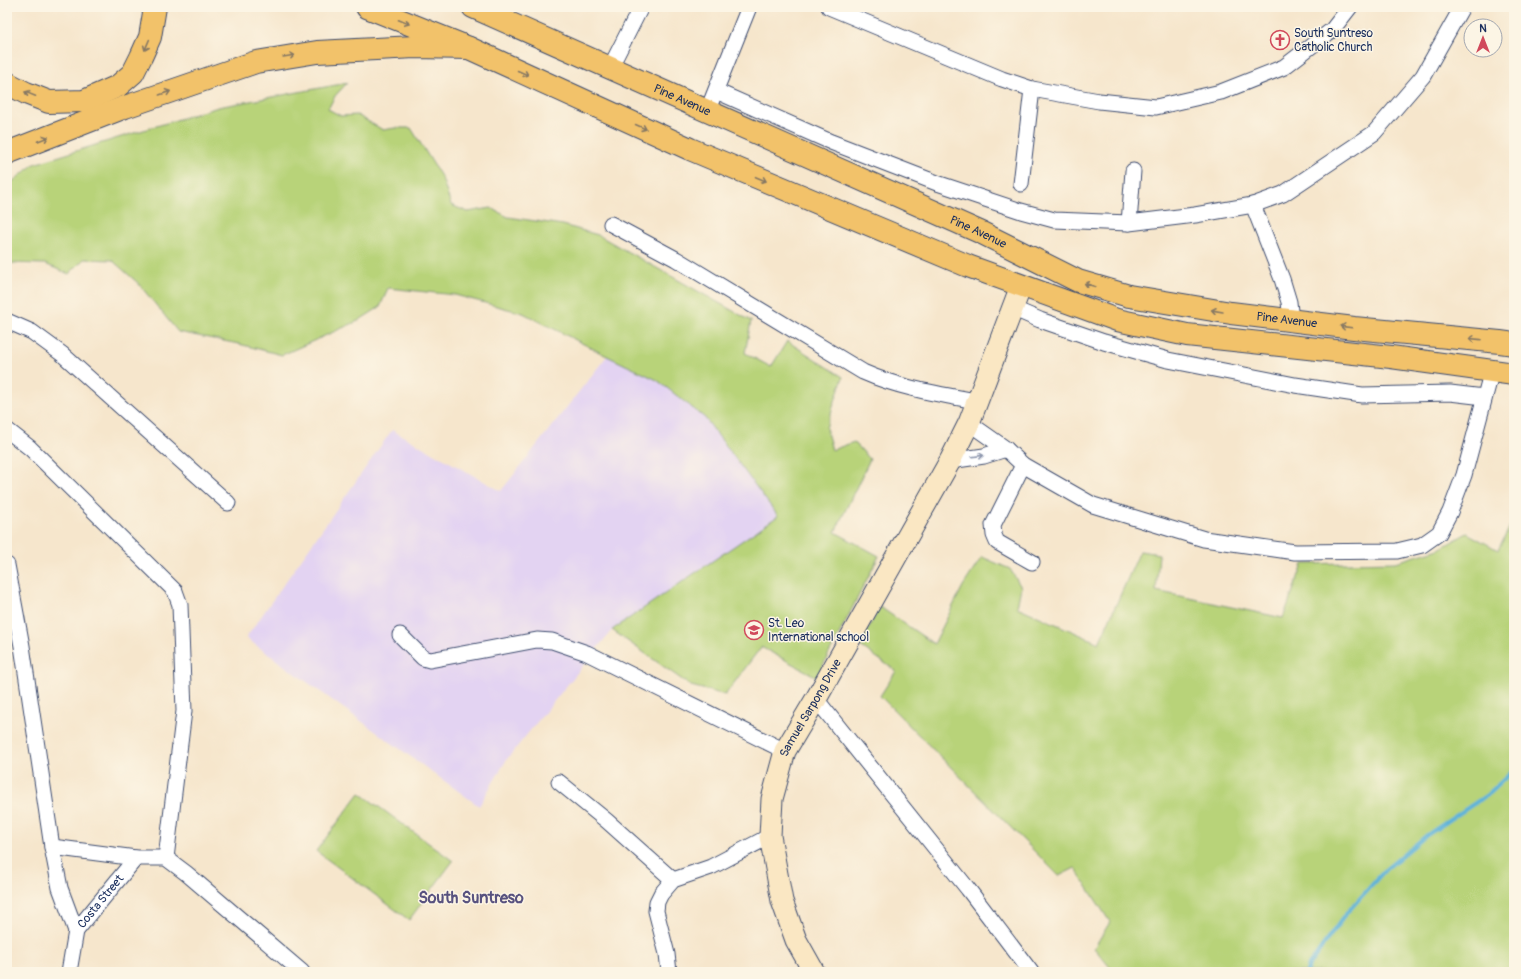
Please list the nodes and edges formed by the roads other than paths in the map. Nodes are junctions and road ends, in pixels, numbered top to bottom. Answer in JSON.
{"nodes":[{"id":1,"x":155,"y":7,"type":"edge"},
{"id":2,"x":367,"y":7,"type":"edge"},
{"id":3,"x":641,"y":7,"type":"edge"},
{"id":4,"x":749,"y":7,"type":"edge"},
{"id":5,"x":829,"y":7,"type":"edge"},
{"id":6,"x":1350,"y":7,"type":"edge"},
{"id":7,"x":1462,"y":7,"type":"edge"},
{"id":8,"x":479,"y":9,"type":"edge"},
{"id":9,"x":469,"y":48,"type":"junction"},
{"id":10,"x":610,"y":68,"type":"junction"},
{"id":11,"x":7,"y":83,"type":"edge"},
{"id":12,"x":1032,"y":89,"type":"junction"},
{"id":13,"x":716,"y":91,"type":"junction"},
{"id":14,"x":707,"y":112,"type":"junction"},
{"id":15,"x":7,"y":153,"type":"edge"},
{"id":16,"x":1134,"y":171,"type":"dead end"},
{"id":17,"x":1021,"y":184,"type":"dead end"},
{"id":18,"x":1253,"y":205,"type":"junction"},
{"id":19,"x":1129,"y":223,"type":"junction"},
{"id":20,"x":611,"y":224,"type":"dead end"},
{"id":21,"x":1021,"y":286,"type":"junction"},
{"id":22,"x":1012,"y":308,"type":"junction"},
{"id":23,"x":1291,"y":320,"type":"junction"},
{"id":24,"x":7,"y":321,"type":"edge"},
{"id":25,"x":1514,"y":344,"type":"edge"},
{"id":26,"x":1492,"y":370,"type":"junction"},
{"id":27,"x":1514,"y":374,"type":"edge"},
{"id":28,"x":1484,"y":397,"type":"junction"},
{"id":29,"x":976,"y":401,"type":"junction"},
{"id":30,"x":7,"y":430,"type":"edge"},
{"id":31,"x":964,"y":432,"type":"junction"},
{"id":32,"x":1006,"y":449,"type":"junction"},
{"id":33,"x":950,"y":461,"type":"junction"},
{"id":34,"x":1023,"y":464,"type":"junction"},
{"id":35,"x":228,"y":503,"type":"dead end"},
{"id":36,"x":1032,"y":562,"type":"dead end"},
{"id":37,"x":7,"y":565,"type":"edge"},
{"id":38,"x":400,"y":635,"type":"dead end"},
{"id":39,"x":816,"y":699,"type":"junction"},
{"id":40,"x":785,"y":751,"type":"junction"},
{"id":41,"x":559,"y":782,"type":"dead end"},
{"id":42,"x":770,"y":836,"type":"junction"},
{"id":43,"x":52,"y":847,"type":"junction"},
{"id":44,"x":136,"y":858,"type":"junction"},
{"id":45,"x":166,"y":858,"type":"junction"},
{"id":46,"x":673,"y":880,"type":"junction"},
{"id":47,"x":76,"y":930,"type":"junction"},
{"id":48,"x":69,"y":972,"type":"edge"},
{"id":49,"x":302,"y":972,"type":"edge"},
{"id":50,"x":669,"y":972,"type":"edge"},
{"id":51,"x":814,"y":972,"type":"edge"},
{"id":52,"x":1031,"y":972,"type":"edge"}],
"edges":[{"from":1,"to":11,"type":"main road","one_way":true},
{"from":2,"to":9,"type":"main road","one_way":true},
{"from":3,"to":10,"type":"street"},
{"from":4,"to":13,"type":"street"},
{"from":5,"to":12,"type":"street"},
{"from":6,"to":12,"type":"street"},
{"from":7,"to":18,"type":"street"},
{"from":8,"to":10,"type":"main road","name":"Pine Avenue"},
{"from":15,"to":9,"type":"main road","one_way":true},
{"from":9,"to":21,"type":"main road","one_way":true},
{"from":10,"to":14,"type":"main road","name":"Pine Avenue"},
{"from":12,"to":17,"type":"street"},
{"from":13,"to":14,"type":"street"},
{"from":13,"to":19,"type":"street"},
{"from":23,"to":14,"type":"main road","name":"Pine Avenue","one_way":true},
{"from":16,"to":19,"type":"street"},
{"from":18,"to":19,"type":"street"},
{"from":18,"to":23,"type":"street"},
{"from":20,"to":29,"type":"street"},
{"from":21,"to":22,"type":"street","name":"Samuel Sarpong Drive"},
{"from":21,"to":26,"type":"main road"},
{"from":22,"to":28,"type":"street"},
{"from":22,"to":29,"type":"street","name":"Samuel Sarpong Drive"},
{"from":25,"to":23,"type":"main road","name":"Pine Avenue","one_way":true},
{"from":24,"to":35,"type":"street"},
{"from":26,"to":27,"type":"main road"},
{"from":26,"to":28,"type":"street"},
{"from":28,"to":34,"type":"street"},
{"from":29,"to":31,"type":"street","name":"Samuel Sarpong Drive"},
{"from":30,"to":45,"type":"street"},
{"from":31,"to":32,"type":"street"},
{"from":31,"to":33,"type":"street","name":"Samuel Sarpong Drive"},
{"from":33,"to":32,"type":"street","one_way":true},
{"from":32,"to":34,"type":"street"},
{"from":33,"to":39,"type":"street","name":"Samuel Sarpong Drive"},
{"from":34,"to":36,"type":"street"},
{"from":37,"to":43,"type":"street"},
{"from":38,"to":40,"type":"street"},
{"from":39,"to":40,"type":"street","name":"Samuel Sarpong Drive"},
{"from":39,"to":52,"type":"street"},
{"from":40,"to":42,"type":"street","name":"Samuel Sarpong Drive"},
{"from":41,"to":46,"type":"street"},
{"from":42,"to":46,"type":"street"},
{"from":42,"to":51,"type":"street","name":"Samuel Sarpong Drive"},
{"from":43,"to":44,"type":"street"},
{"from":43,"to":47,"type":"street"},
{"from":44,"to":45,"type":"street"},
{"from":44,"to":47,"type":"street","name":"Costa Street"},
{"from":45,"to":49,"type":"street"},
{"from":46,"to":50,"type":"street"},
{"from":47,"to":48,"type":"street","name":"Costa Street"}]}
